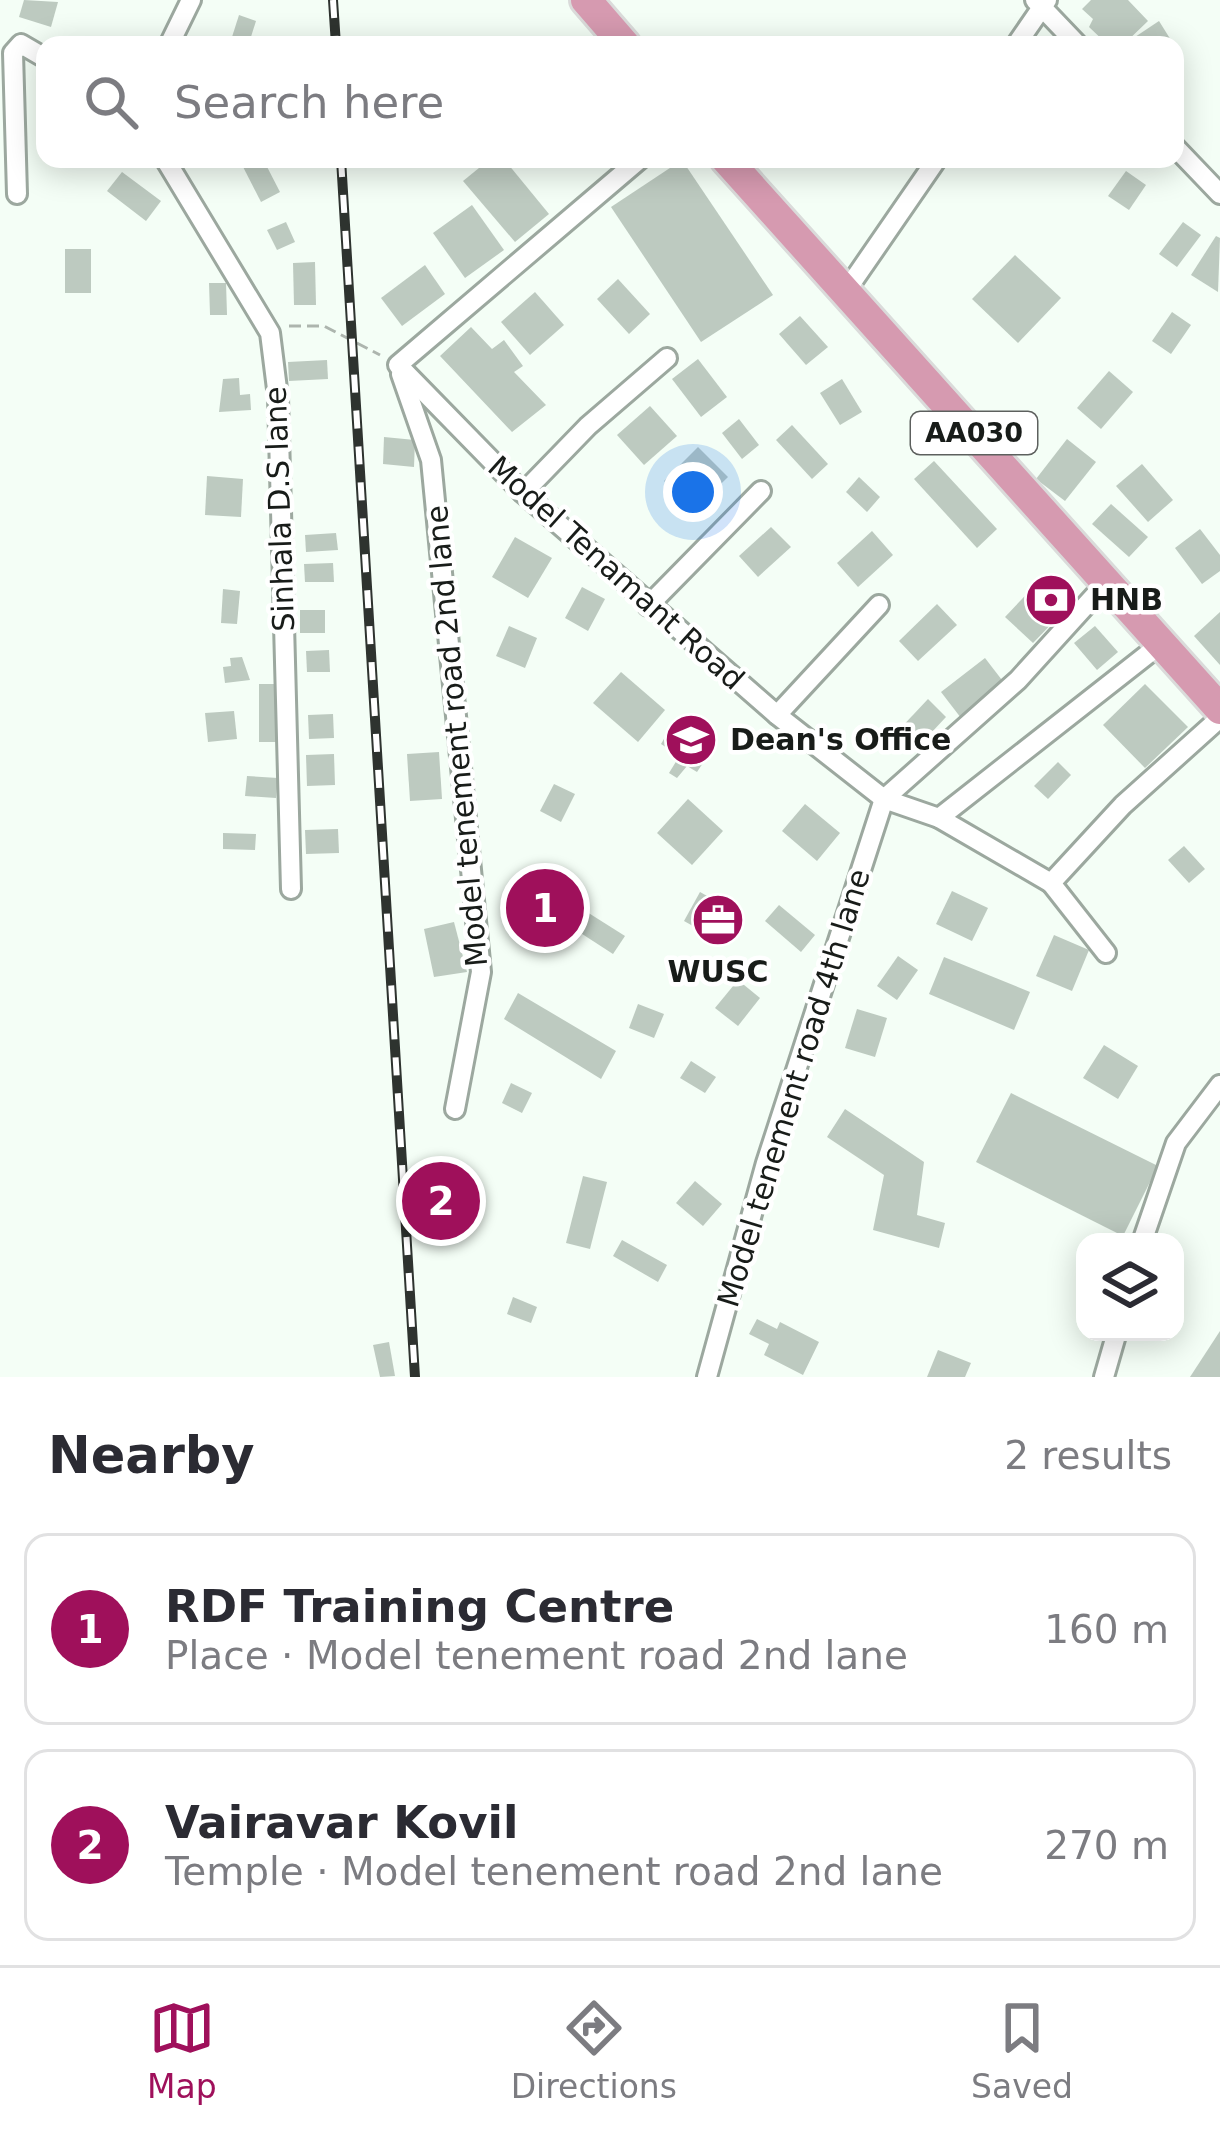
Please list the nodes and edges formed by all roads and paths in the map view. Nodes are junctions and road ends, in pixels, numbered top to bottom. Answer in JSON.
{"nodes":[{"id":1,"x":191,"y":0,"type":"edge"},
{"id":2,"x":586,"y":0,"type":"edge"},
{"id":3,"x":1041,"y":2,"type":"edge"},
{"id":4,"x":173,"y":36,"type":"edge"},
{"id":5,"x":617,"y":36,"type":"edge"},
{"id":6,"x":1021,"y":36,"type":"edge"},
{"id":7,"x":1070,"y":36,"type":"edge"},
{"id":8,"x":36,"y":53,"type":"edge"},
{"id":9,"x":1184,"y":156,"type":"edge"},
{"id":10,"x":170,"y":168,"type":"edge"},
{"id":11,"x":629,"y":168,"type":"edge"},
{"id":12,"x":734,"y":168,"type":"edge"},
{"id":13,"x":932,"y":168,"type":"edge"},
{"id":14,"x":17,"y":194,"type":"dead end"},
{"id":15,"x":1220,"y":194,"type":"edge"},
{"id":16,"x":846,"y":291,"type":"junction"},
{"id":17,"x":270,"y":333,"type":"junction"},
{"id":18,"x":667,"y":358,"type":"dead end"},
{"id":19,"x":398,"y":365,"type":"junction"},
{"id":20,"x":761,"y":491,"type":"dead end"},
{"id":21,"x":523,"y":493,"type":"junction"},
{"id":22,"x":1107,"y":582,"type":"junction"},
{"id":23,"x":879,"y":605,"type":"dead end"},
{"id":24,"x":648,"y":606,"type":"junction"},
{"id":25,"x":1162,"y":643,"type":"junction"},
{"id":26,"x":1220,"y":709,"type":"edge"},
{"id":27,"x":777,"y":715,"type":"junction"},
{"id":28,"x":1220,"y":718,"type":"edge"},
{"id":29,"x":884,"y":800,"type":"junction"},
{"id":30,"x":939,"y":818,"type":"junction"},
{"id":31,"x":1052,"y":883,"type":"junction"},
{"id":32,"x":291,"y":889,"type":"dead end"},
{"id":33,"x":1106,"y":953,"type":"dead end"},
{"id":34,"x":1220,"y":1085,"type":"edge"},
{"id":35,"x":455,"y":1109,"type":"dead end"},
{"id":36,"x":1145,"y":1233,"type":"edge"},
{"id":37,"x":1114,"y":1341,"type":"edge"},
{"id":38,"x":707,"y":1377,"type":"edge"},
{"id":39,"x":1104,"y":1377,"type":"edge"}],
"edges":[{"from":1,"to":4,"type":"street"},
{"from":2,"to":5,"type":"highway"},
{"from":3,"to":6,"type":"street"},
{"from":3,"to":7,"type":"street"},
{"from":8,"to":14,"type":"street"},
{"from":9,"to":15,"type":"street"},
{"from":10,"to":17,"type":"street","name":"Sinhala D.S lane"},
{"from":11,"to":19,"type":"street"},
{"from":12,"to":16,"type":"highway","number":"AA030"},
{"from":13,"to":16,"type":"street"},
{"from":16,"to":22,"type":"highway","number":"AA030"},
{"from":17,"to":19,"type":"path"},
{"from":17,"to":32,"type":"street","name":"Sinhala D.S lane"},
{"from":18,"to":21,"type":"street"},
{"from":19,"to":21,"type":"street","name":"Model Tenamant Road"},
{"from":19,"to":35,"type":"street","name":"Model tenement road 2nd lane"},
{"from":20,"to":24,"type":"street"},
{"from":21,"to":24,"type":"street","name":"Model Tenamant Road"},
{"from":22,"to":25,"type":"highway","number":"AA030"},
{"from":22,"to":29,"type":"street"},
{"from":23,"to":27,"type":"street"},
{"from":24,"to":27,"type":"street","name":"Model Tenamant Road"},
{"from":25,"to":26,"type":"highway","number":"AA030"},
{"from":25,"to":30,"type":"street"},
{"from":27,"to":29,"type":"street","name":"Model Tenamant Road"},
{"from":28,"to":31,"type":"street"},
{"from":29,"to":30,"type":"street","name":"Model Tenamant Road"},
{"from":29,"to":38,"type":"street","name":"Model tenement road 4th lane"},
{"from":30,"to":31,"type":"street","name":"Model Tenamant Road"},
{"from":31,"to":33,"type":"street"},
{"from":34,"to":36,"type":"street"},
{"from":37,"to":39,"type":"street"}]}
